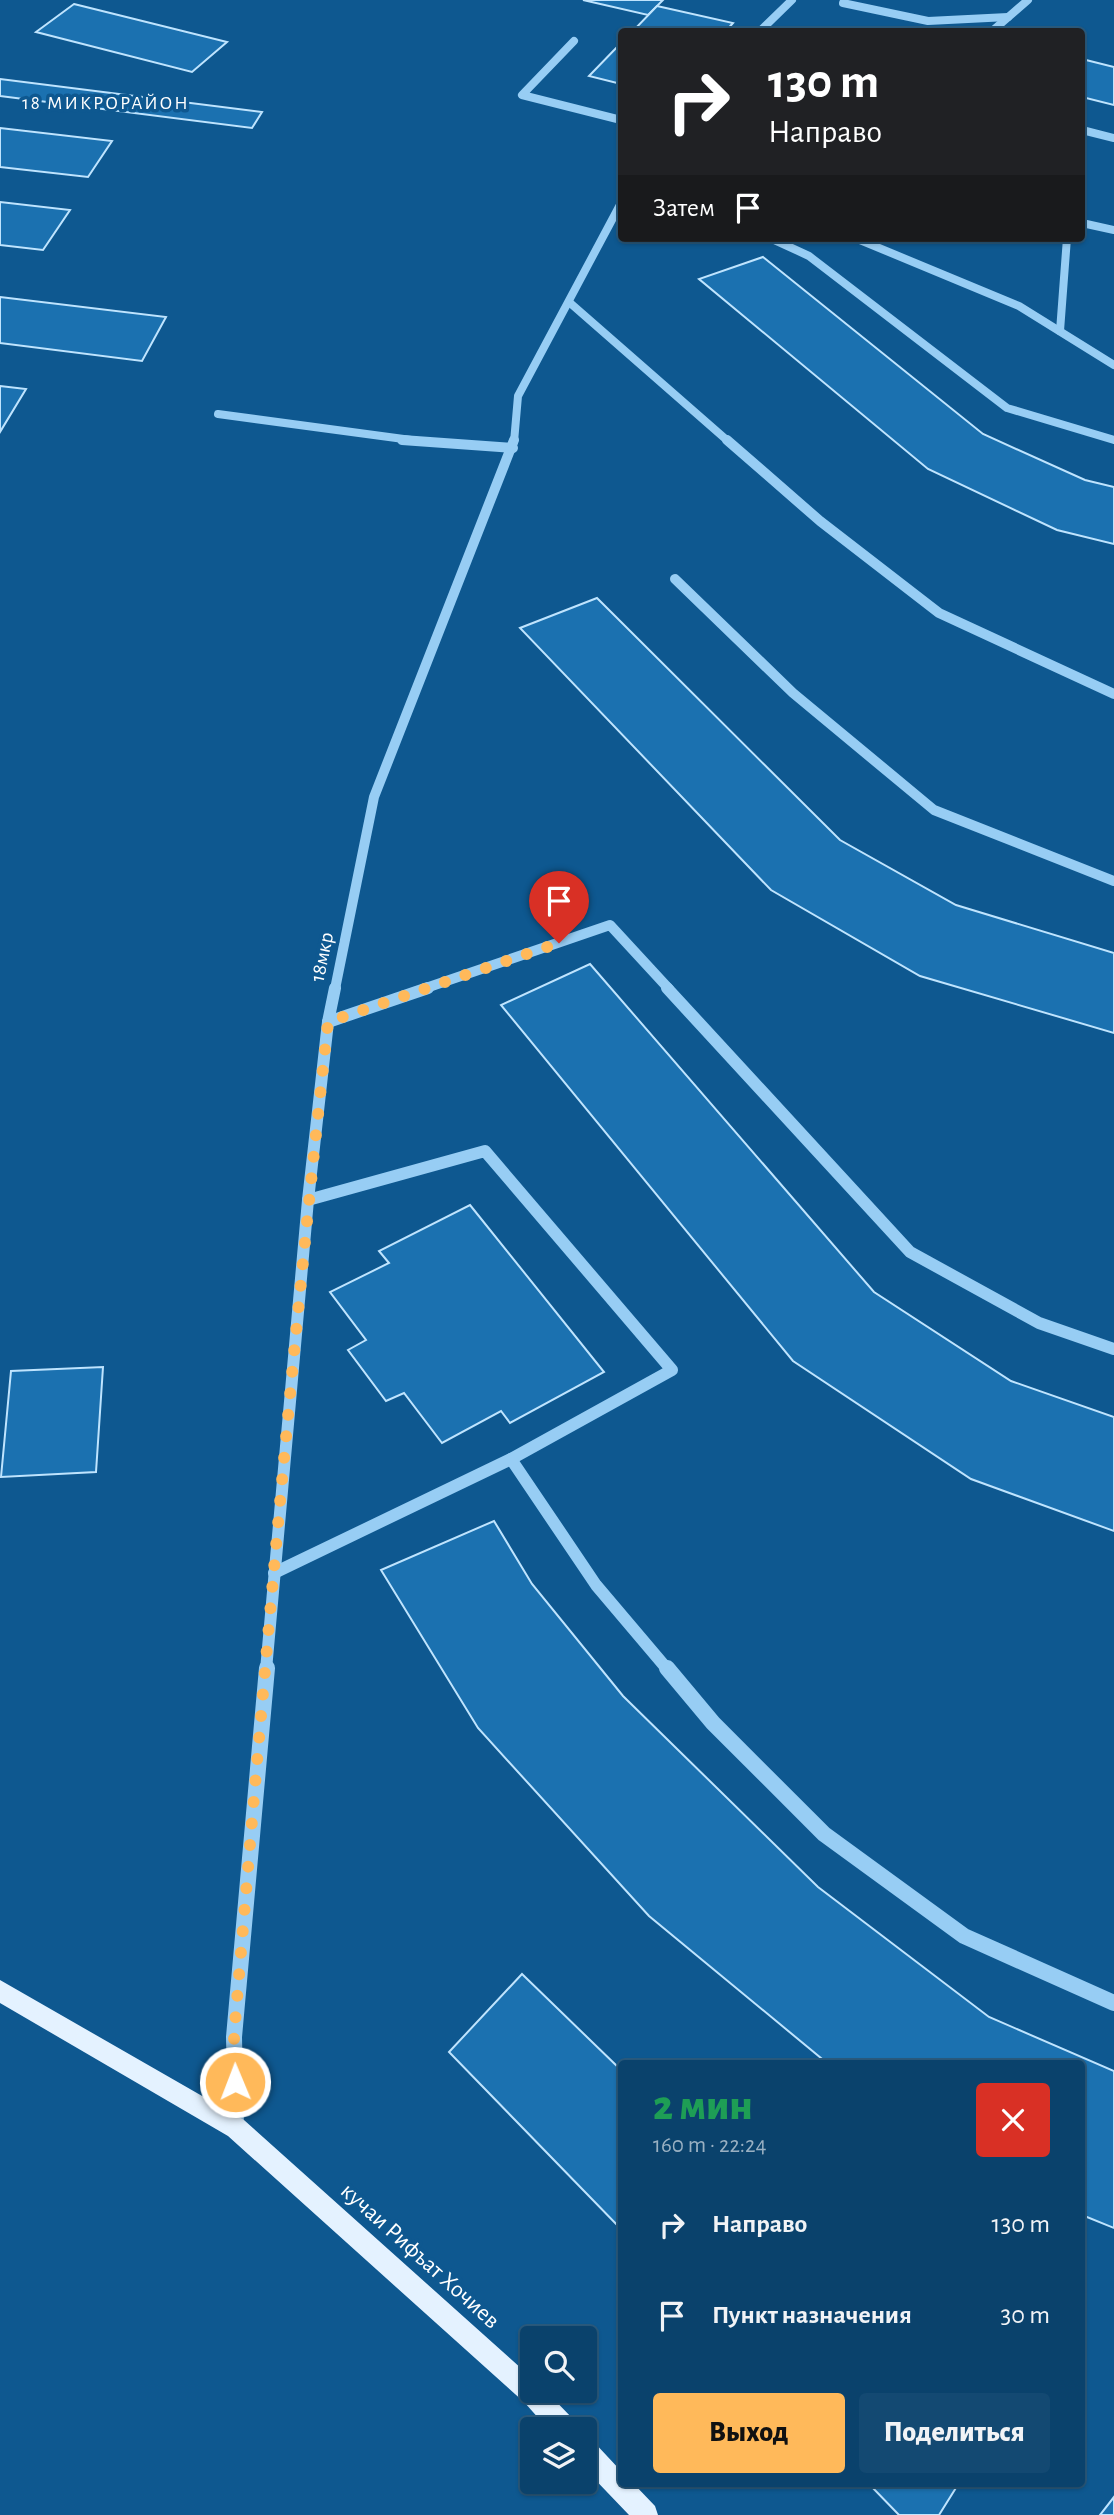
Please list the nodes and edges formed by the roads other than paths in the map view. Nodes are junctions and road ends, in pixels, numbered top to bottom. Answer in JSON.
{"nodes":[{"id":1,"x":792,"y":0,"type":"edge"},
{"id":2,"x":1028,"y":0,"type":"edge"},
{"id":3,"x":843,"y":3,"type":"dead end"},
{"id":4,"x":1008,"y":17,"type":"junction"},
{"id":5,"x":763,"y":28,"type":"edge"},
{"id":6,"x":996,"y":28,"type":"edge"},
{"id":7,"x":574,"y":41,"type":"dead end"},
{"id":8,"x":618,"y":119,"type":"edge"},
{"id":9,"x":1085,"y":131,"type":"edge"},
{"id":10,"x":1114,"y":138,"type":"edge"},
{"id":11,"x":618,"y":209,"type":"edge"},
{"id":12,"x":1085,"y":224,"type":"edge"},
{"id":13,"x":1114,"y":230,"type":"edge"},
{"id":14,"x":779,"y":242,"type":"edge"},
{"id":15,"x":865,"y":242,"type":"edge"},
{"id":16,"x":1068,"y":242,"type":"edge"},
{"id":17,"x":569,"y":302,"type":"junction"},
{"id":18,"x":1060,"y":331,"type":"junction"},
{"id":19,"x":1114,"y":365,"type":"edge"},
{"id":20,"x":218,"y":414,"type":"dead end"},
{"id":21,"x":1114,"y":440,"type":"edge"},
{"id":22,"x":513,"y":448,"type":"junction"},
{"id":23,"x":675,"y":579,"type":"dead end"},
{"id":24,"x":1114,"y":694,"type":"edge"},
{"id":25,"x":1114,"y":881,"type":"edge"},
{"id":26,"x":328,"y":1022,"type":"junction"},
{"id":27,"x":308,"y":1200,"type":"junction"},
{"id":28,"x":1114,"y":1349,"type":"edge"},
{"id":29,"x":511,"y":1459,"type":"junction"},
{"id":30,"x":274,"y":1573,"type":"junction"},
{"id":31,"x":0,"y":1991,"type":"edge"},
{"id":32,"x":1114,"y":2003,"type":"edge"},
{"id":33,"x":236,"y":2128,"type":"junction"},
{"id":34,"x":553,"y":2417,"type":"edge"},
{"id":35,"x":597,"y":2464,"type":"edge"},
{"id":36,"x":618,"y":2486,"type":"edge"},
{"id":37,"x":619,"y":2487,"type":"edge"},
{"id":38,"x":646,"y":2515,"type":"edge"}],
"edges":[{"from":1,"to":5,"type":"street"},
{"from":2,"to":4,"type":"street"},
{"from":3,"to":4,"type":"street"},
{"from":4,"to":6,"type":"street"},
{"from":7,"to":8,"type":"street"},
{"from":9,"to":10,"type":"street"},
{"from":11,"to":17,"type":"street","name":"18мкр"},
{"from":12,"to":13,"type":"street"},
{"from":14,"to":21,"type":"street"},
{"from":15,"to":18,"type":"street"},
{"from":16,"to":18,"type":"street"},
{"from":17,"to":22,"type":"street","name":"18мкр"},
{"from":17,"to":24,"type":"street"},
{"from":18,"to":19,"type":"street"},
{"from":20,"to":22,"type":"street"},
{"from":22,"to":26,"type":"street","name":"18мкр"},
{"from":23,"to":25,"type":"street"},
{"from":26,"to":27,"type":"street","name":"18мкр"},
{"from":26,"to":28,"type":"street"},
{"from":27,"to":29,"type":"street"},
{"from":27,"to":30,"type":"street","name":"18мкр"},
{"from":29,"to":30,"type":"street"},
{"from":29,"to":32,"type":"street"},
{"from":30,"to":33,"type":"street","name":"18мкр"},
{"from":31,"to":33,"type":"main road","name":"кучаи Рифъат Хочиев"},
{"from":33,"to":34,"type":"main road","name":"кучаи Рифъат Хочиев"},
{"from":35,"to":36,"type":"main road"},
{"from":37,"to":38,"type":"main road"}]}
